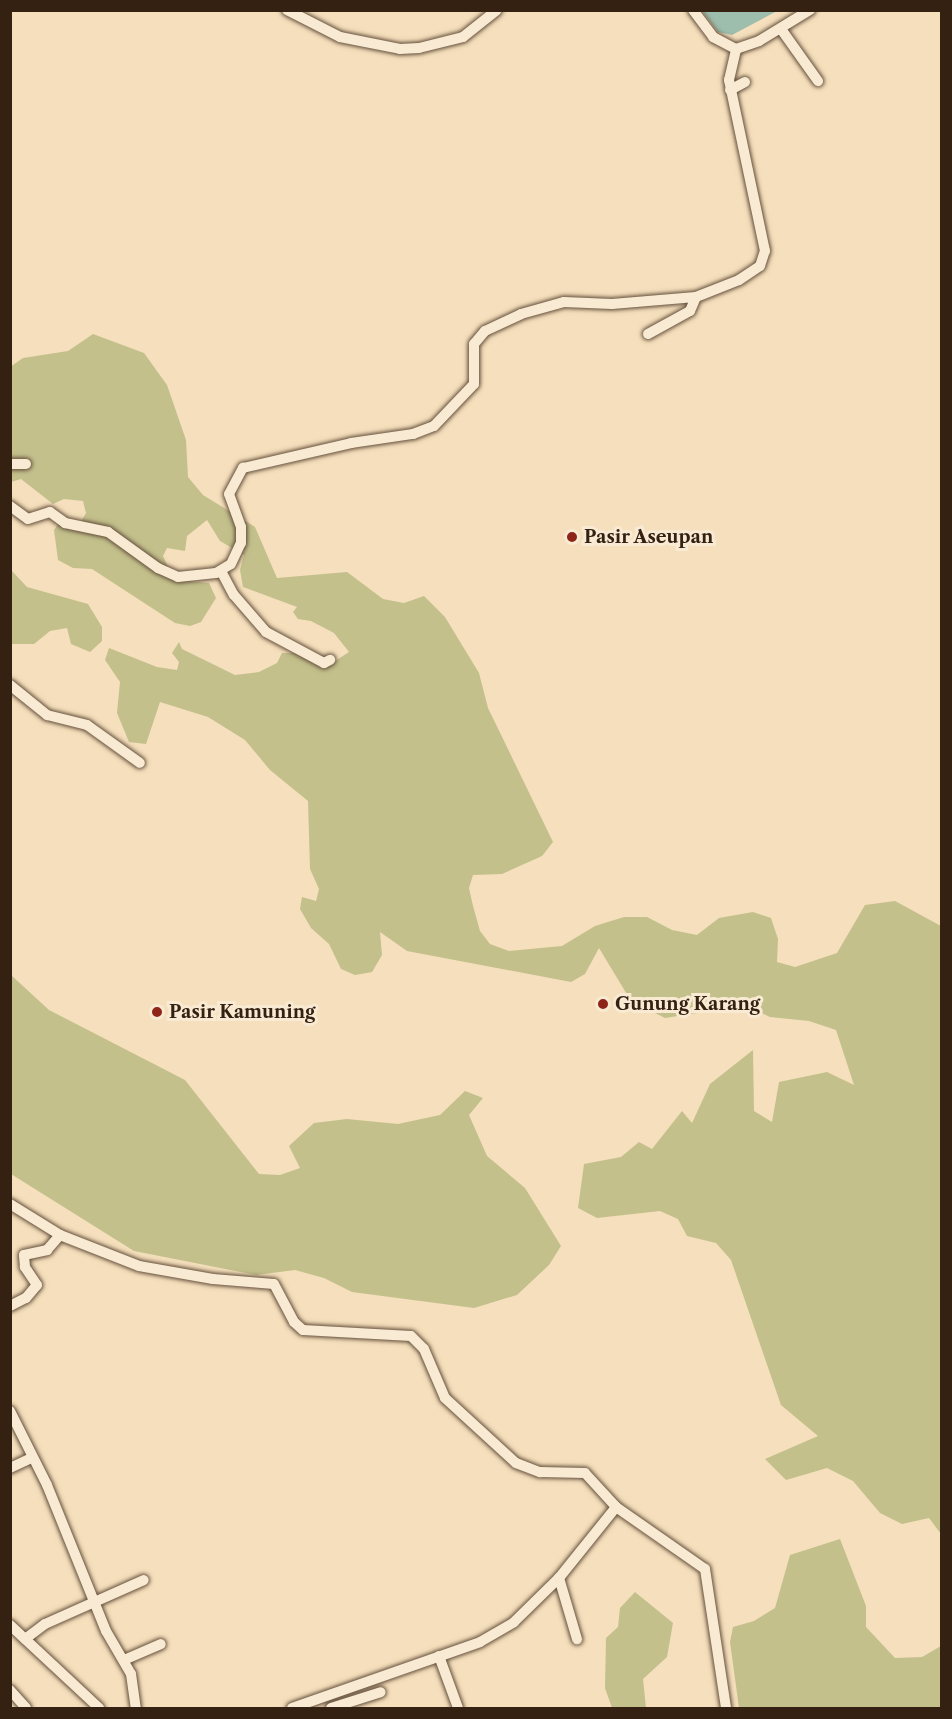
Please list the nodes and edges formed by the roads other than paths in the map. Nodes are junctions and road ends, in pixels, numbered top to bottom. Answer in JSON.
{"nodes":[{"id":1,"x":287,"y":10,"type":"edge"},
{"id":2,"x":497,"y":10,"type":"edge"},
{"id":3,"x":693,"y":10,"type":"edge"},
{"id":4,"x":810,"y":10,"type":"edge"},
{"id":5,"x":781,"y":29,"type":"junction"},
{"id":6,"x":736,"y":49,"type":"junction"},
{"id":7,"x":818,"y":81,"type":"dead end"},
{"id":8,"x":745,"y":82,"type":"dead end"},
{"id":9,"x":730,"y":90,"type":"junction"},
{"id":10,"x":696,"y":297,"type":"junction"},
{"id":11,"x":648,"y":334,"type":"dead end"},
{"id":12,"x":10,"y":464,"type":"edge"},
{"id":13,"x":26,"y":464,"type":"dead end"},
{"id":14,"x":10,"y":506,"type":"edge"},
{"id":15,"x":221,"y":571,"type":"junction"},
{"id":16,"x":330,"y":660,"type":"dead end"},
{"id":17,"x":10,"y":685,"type":"edge"},
{"id":18,"x":140,"y":763,"type":"dead end"},
{"id":19,"x":10,"y":1203,"type":"edge"},
{"id":20,"x":60,"y":1235,"type":"junction"},
{"id":21,"x":10,"y":1306,"type":"edge"},
{"id":22,"x":11,"y":1411,"type":"edge"},
{"id":23,"x":31,"y":1458,"type":"junction"},
{"id":24,"x":10,"y":1468,"type":"edge"},
{"id":25,"x":616,"y":1508,"type":"junction"},
{"id":26,"x":559,"y":1578,"type":"junction"},
{"id":27,"x":144,"y":1580,"type":"dead end"},
{"id":28,"x":94,"y":1600,"type":"junction"},
{"id":29,"x":10,"y":1625,"type":"edge"},
{"id":30,"x":25,"y":1639,"type":"junction"},
{"id":31,"x":577,"y":1639,"type":"dead end"},
{"id":32,"x":161,"y":1644,"type":"dead end"},
{"id":33,"x":439,"y":1656,"type":"junction"},
{"id":34,"x":124,"y":1660,"type":"junction"},
{"id":35,"x":10,"y":1690,"type":"edge"},
{"id":36,"x":381,"y":1692,"type":"dead end"},
{"id":37,"x":26,"y":1708,"type":"edge"},
{"id":38,"x":99,"y":1708,"type":"edge"},
{"id":39,"x":136,"y":1708,"type":"edge"},
{"id":40,"x":292,"y":1708,"type":"edge"},
{"id":41,"x":331,"y":1708,"type":"edge"},
{"id":42,"x":458,"y":1708,"type":"edge"},
{"id":43,"x":726,"y":1708,"type":"edge"}],
"edges":[{"from":1,"to":2,"type":"street"},
{"from":3,"to":6,"type":"street"},
{"from":4,"to":5,"type":"street"},
{"from":5,"to":6,"type":"street"},
{"from":5,"to":7,"type":"street"},
{"from":6,"to":9,"type":"street"},
{"from":8,"to":9,"type":"street"},
{"from":9,"to":10,"type":"street"},
{"from":10,"to":11,"type":"street"},
{"from":10,"to":15,"type":"street"},
{"from":12,"to":13,"type":"street"},
{"from":14,"to":15,"type":"street"},
{"from":15,"to":16,"type":"street"},
{"from":17,"to":18,"type":"street"},
{"from":19,"to":20,"type":"street"},
{"from":20,"to":21,"type":"street"},
{"from":20,"to":25,"type":"street"},
{"from":22,"to":23,"type":"street"},
{"from":23,"to":24,"type":"street"},
{"from":23,"to":28,"type":"street"},
{"from":25,"to":26,"type":"street"},
{"from":25,"to":43,"type":"street"},
{"from":26,"to":31,"type":"street"},
{"from":26,"to":33,"type":"street"},
{"from":27,"to":28,"type":"street"},
{"from":28,"to":30,"type":"street"},
{"from":28,"to":34,"type":"street"},
{"from":29,"to":30,"type":"street"},
{"from":30,"to":38,"type":"street"},
{"from":32,"to":34,"type":"street"},
{"from":33,"to":40,"type":"street"},
{"from":33,"to":42,"type":"street"},
{"from":34,"to":39,"type":"street"},
{"from":35,"to":37,"type":"street"},
{"from":36,"to":41,"type":"street"}]}
